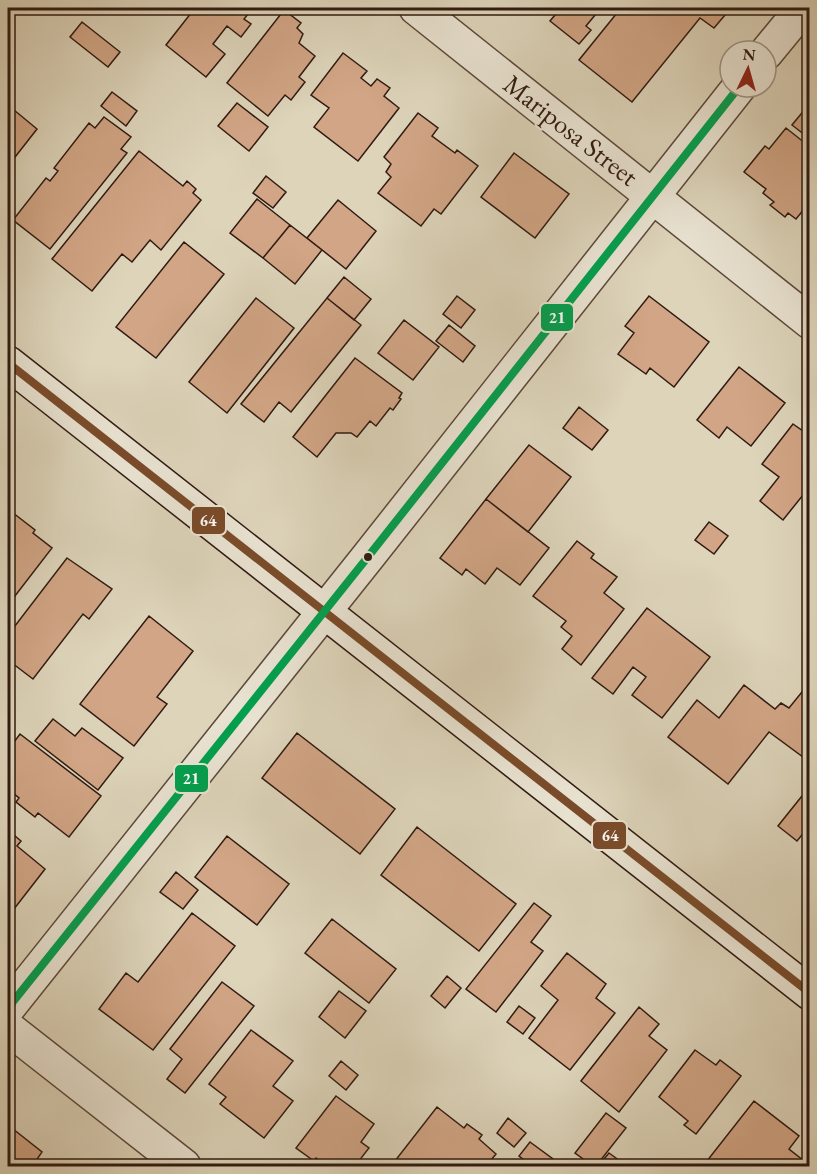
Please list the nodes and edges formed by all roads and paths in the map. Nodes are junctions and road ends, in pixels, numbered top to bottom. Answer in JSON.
{"nodes":[{"id":1,"x":416,"y":8,"type":"edge"},
{"id":2,"x":803,"y":8,"type":"edge"},
{"id":3,"x":778,"y":39,"type":"edge"},
{"id":4,"x":729,"y":99,"type":"edge"},
{"id":5,"x":652,"y":195,"type":"junction"},
{"id":6,"x":810,"y":322,"type":"edge"},
{"id":7,"x":8,"y":363,"type":"edge"},
{"id":8,"x":325,"y":611,"type":"junction"},
{"id":9,"x":810,"y":993,"type":"edge"},
{"id":10,"x":8,"y":1008,"type":"edge"},
{"id":11,"x":8,"y":1028,"type":"edge"},
{"id":12,"x":184,"y":1167,"type":"edge"}],
"edges":[{"from":1,"to":5,"type":"street","name":"Mariposa Street"},
{"from":2,"to":3,"type":"street"},
{"from":4,"to":5,"type":"street"},
{"from":5,"to":6,"type":"street","name":"Mariposa Street"},
{"from":5,"to":8,"type":"street"},
{"from":7,"to":8,"type":"street"},
{"from":8,"to":9,"type":"street"},
{"from":8,"to":10,"type":"street"},
{"from":11,"to":12,"type":"street"}]}
